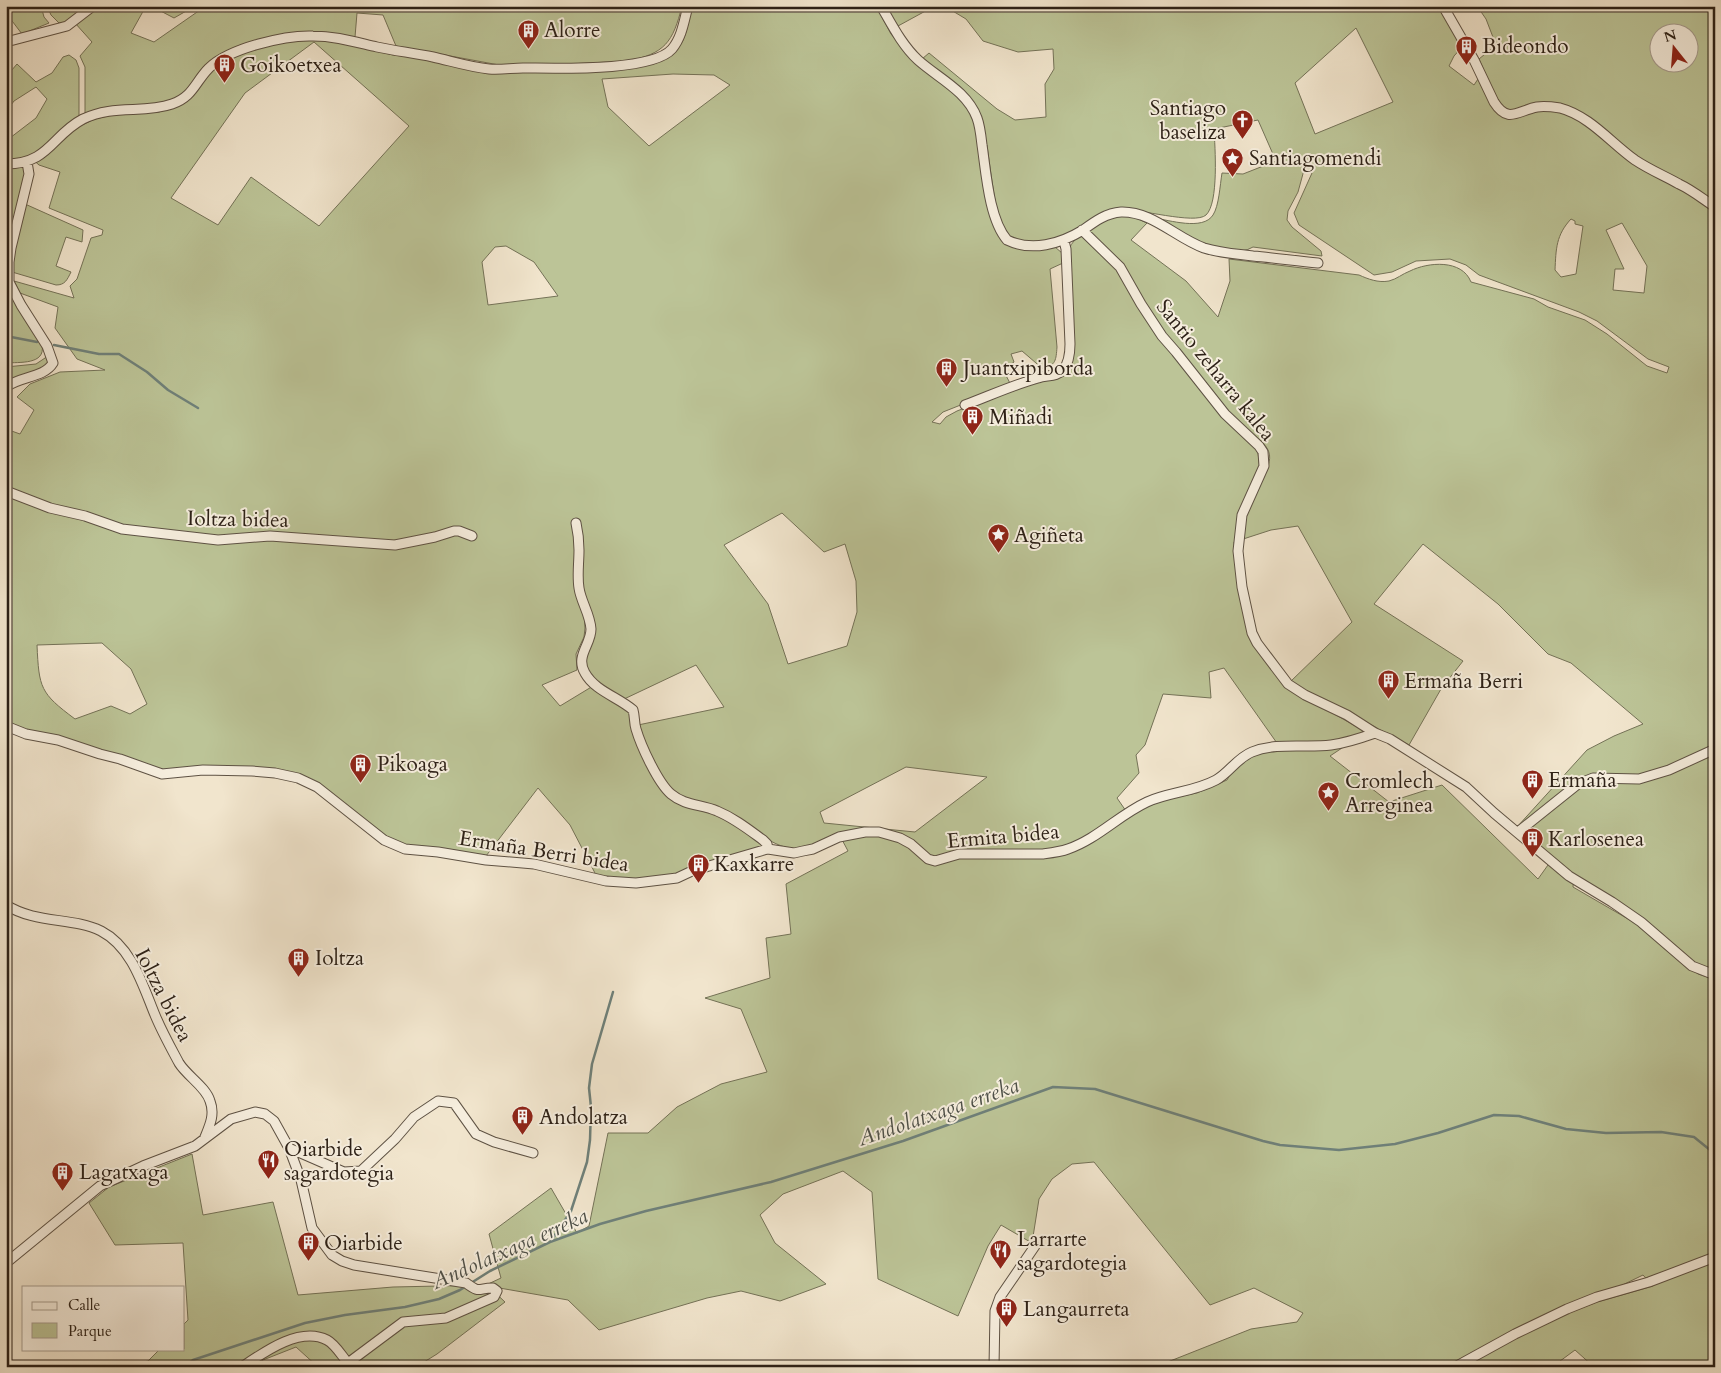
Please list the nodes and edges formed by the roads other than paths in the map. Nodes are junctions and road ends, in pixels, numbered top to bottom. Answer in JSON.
{"nodes":[{"id":1,"x":93,"y":6,"type":"edge"},
{"id":2,"x":688,"y":6,"type":"edge"},
{"id":3,"x":881,"y":6,"type":"edge"},
{"id":4,"x":1443,"y":6,"type":"edge"},
{"id":5,"x":6,"y":42,"type":"edge"},
{"id":6,"x":27,"y":162,"type":"junction"},
{"id":7,"x":6,"y":164,"type":"edge"},
{"id":8,"x":1694,"y":192,"type":"junction"},
{"id":9,"x":1715,"y":201,"type":"edge"},
{"id":10,"x":1715,"y":207,"type":"edge"},
{"id":11,"x":1082,"y":230,"type":"junction"},
{"id":12,"x":1064,"y":241,"type":"junction"},
{"id":13,"x":1318,"y":263,"type":"dead end"},
{"id":14,"x":6,"y":387,"type":"edge"},
{"id":15,"x":965,"y":405,"type":"dead end"},
{"id":16,"x":6,"y":491,"type":"edge"},
{"id":17,"x":576,"y":523,"type":"dead end"},
{"id":18,"x":472,"y":536,"type":"dead end"},
{"id":19,"x":6,"y":726,"type":"edge"},
{"id":20,"x":1371,"y":730,"type":"junction"},
{"id":21,"x":1715,"y":749,"type":"edge"},
{"id":22,"x":1518,"y":832,"type":"junction"},
{"id":23,"x":768,"y":849,"type":"junction"},
{"id":24,"x":6,"y":905,"type":"edge"},
{"id":25,"x":1715,"y":975,"type":"edge"},
{"id":26,"x":204,"y":1138,"type":"junction"},
{"id":27,"x":289,"y":1148,"type":"junction"},
{"id":28,"x":533,"y":1153,"type":"dead end"},
{"id":29,"x":1035,"y":1246,"type":"dead end"},
{"id":30,"x":1715,"y":1257,"type":"edge"},
{"id":31,"x":6,"y":1263,"type":"edge"},
{"id":32,"x":349,"y":1365,"type":"edge"},
{"id":33,"x":242,"y":1367,"type":"edge"},
{"id":34,"x":994,"y":1367,"type":"edge"},
{"id":35,"x":1455,"y":1367,"type":"edge"}],
"edges":[{"from":1,"to":5,"type":"street"},
{"from":2,"to":6,"type":"street"},
{"from":3,"to":12,"type":"street"},
{"from":4,"to":8,"type":"street"},
{"from":6,"to":7,"type":"street"},
{"from":6,"to":14,"type":"street"},
{"from":8,"to":9,"type":"street"},
{"from":8,"to":10,"type":"street"},
{"from":11,"to":12,"type":"street"},
{"from":11,"to":13,"type":"street"},
{"from":11,"to":20,"type":"street","name":"Santio zeharra kalea"},
{"from":12,"to":15,"type":"street"},
{"from":16,"to":18,"type":"street","name":"Ioltza bidea"},
{"from":17,"to":23,"type":"street"},
{"from":19,"to":23,"type":"street","name":"Ermaña Berri bidea"},
{"from":20,"to":22,"type":"street"},
{"from":20,"to":23,"type":"street","name":"Ermita bidea"},
{"from":21,"to":22,"type":"street"},
{"from":22,"to":25,"type":"street"},
{"from":24,"to":26,"type":"street","name":"Ioltza bidea"},
{"from":26,"to":27,"type":"street"},
{"from":26,"to":31,"type":"street"},
{"from":27,"to":28,"type":"street"},
{"from":27,"to":32,"type":"street"},
{"from":29,"to":34,"type":"street"},
{"from":30,"to":35,"type":"street"},
{"from":32,"to":33,"type":"street"}]}
